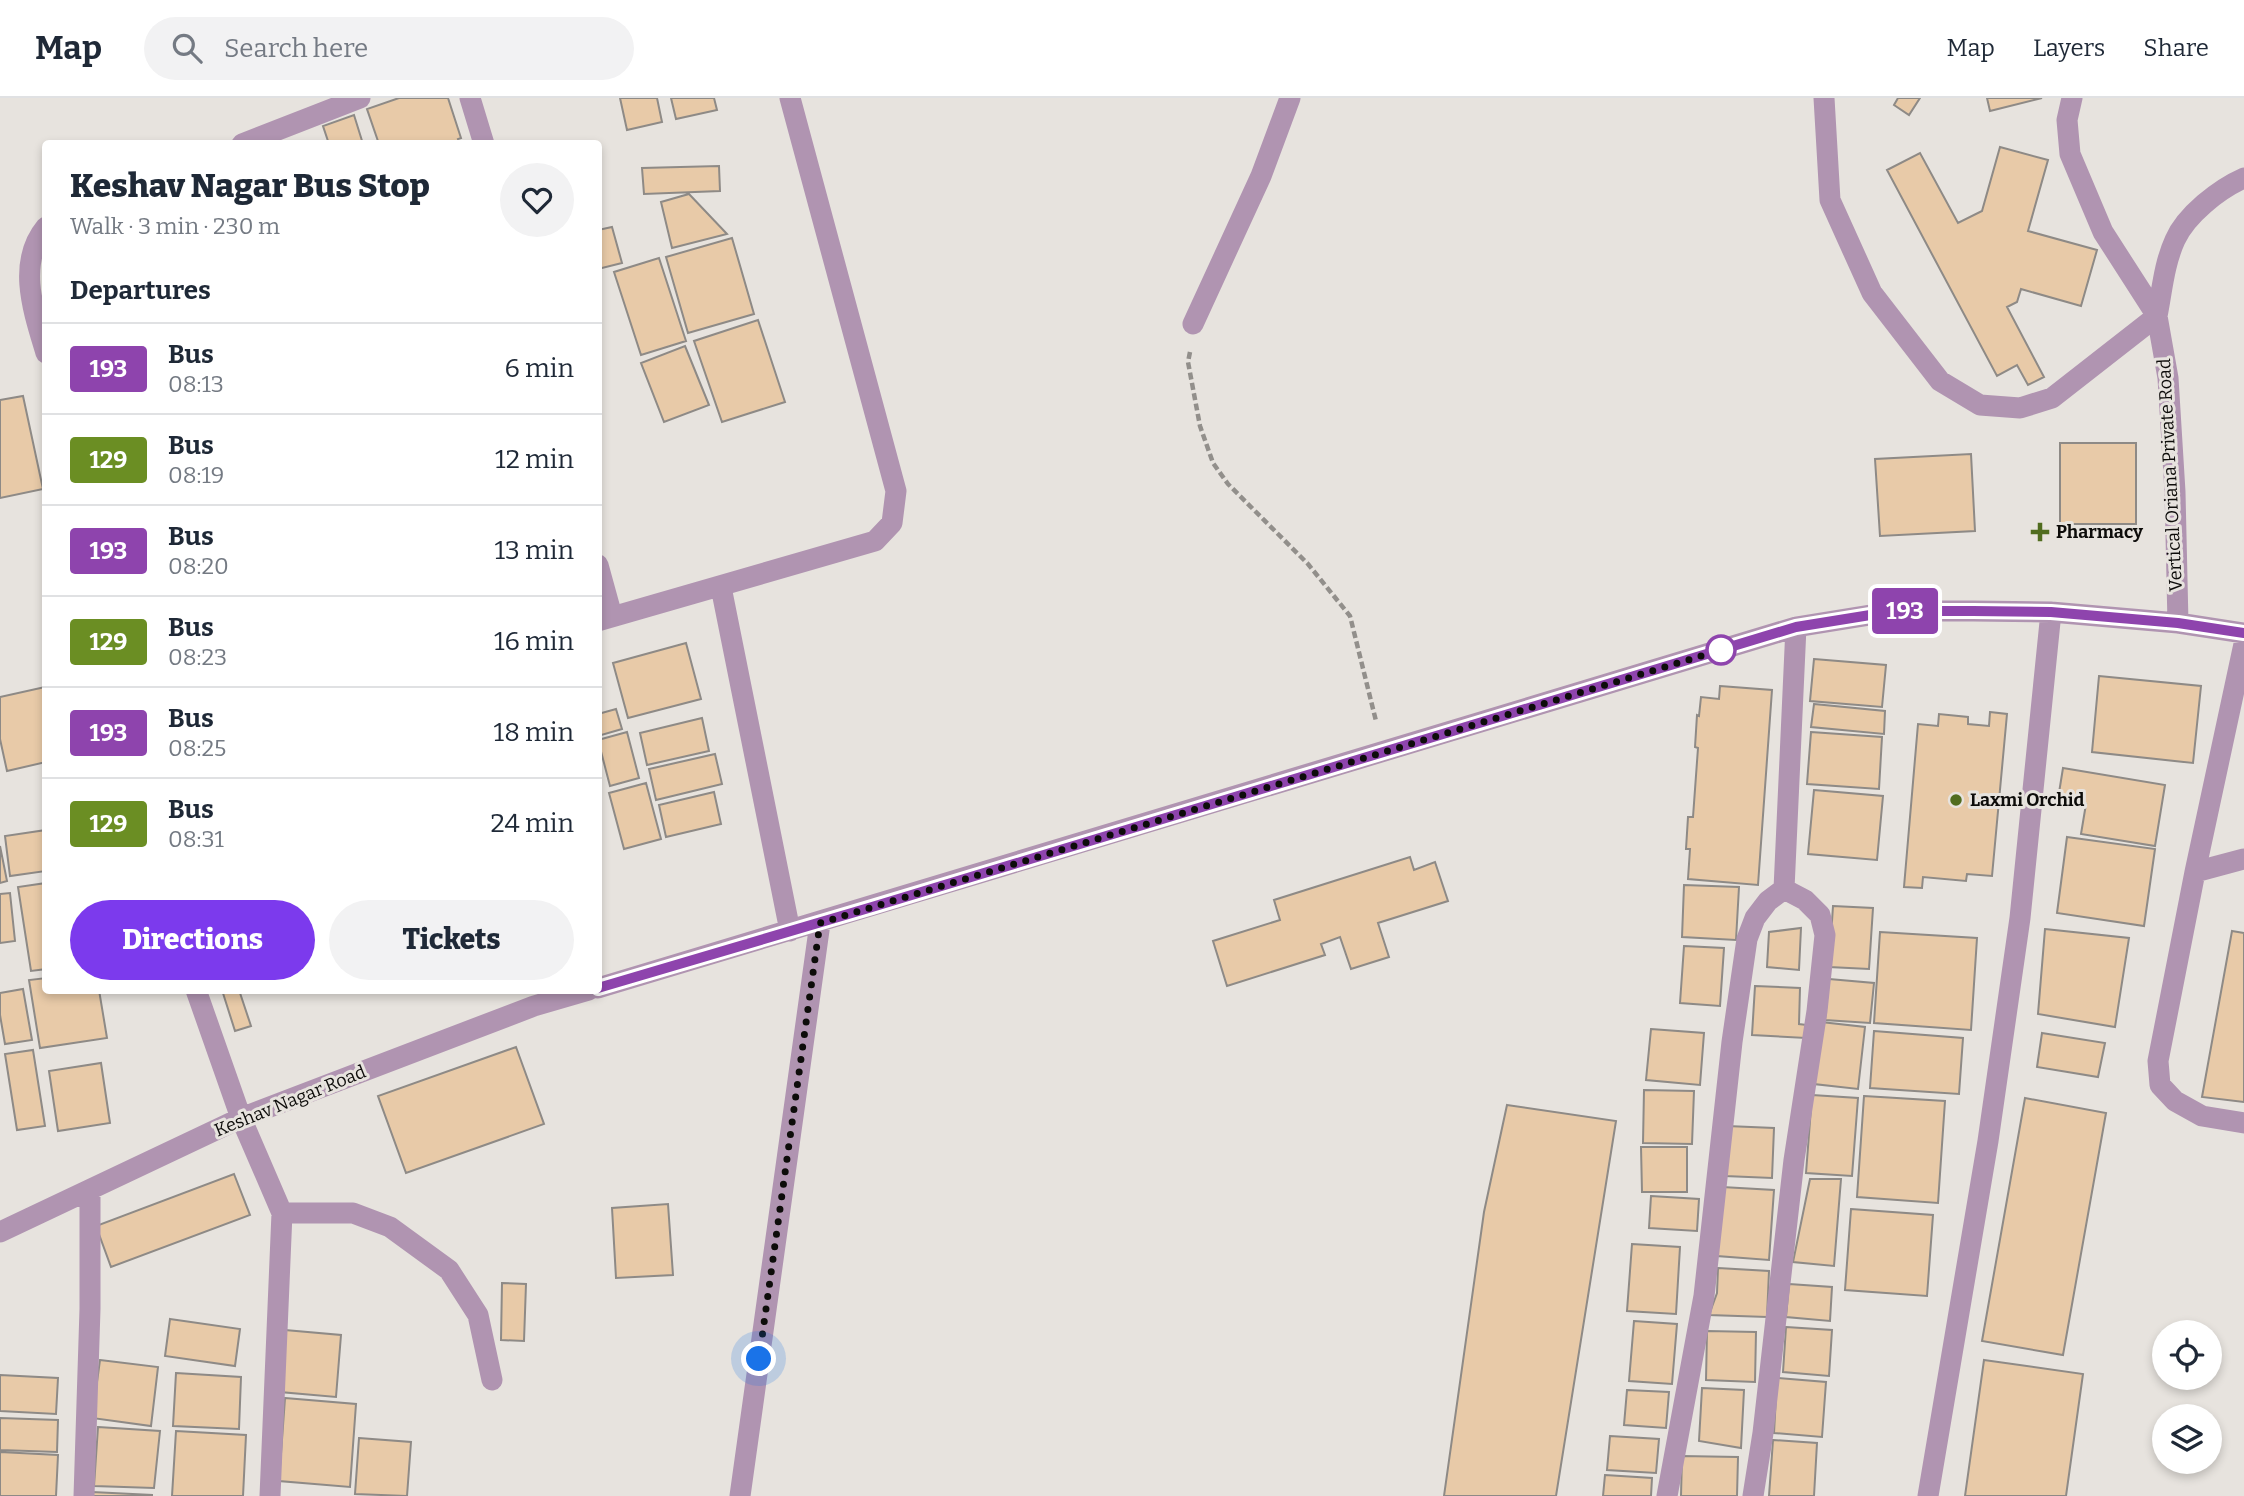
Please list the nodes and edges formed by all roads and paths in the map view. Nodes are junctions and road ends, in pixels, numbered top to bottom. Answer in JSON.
{"nodes":[{"id":1,"x":360,"y":98,"type":"edge"},
{"id":2,"x":470,"y":98,"type":"edge"},
{"id":3,"x":790,"y":98,"type":"edge"},
{"id":4,"x":1290,"y":98,"type":"edge"},
{"id":5,"x":1824,"y":98,"type":"edge"},
{"id":6,"x":2072,"y":98,"type":"edge"},
{"id":7,"x":252,"y":140,"type":"edge"},
{"id":8,"x":483,"y":140,"type":"edge"},
{"id":9,"x":2244,"y":178,"type":"edge"},
{"id":10,"x":42,"y":234,"type":"edge"},
{"id":11,"x":2157,"y":316,"type":"junction"},
{"id":12,"x":1193,"y":324,"type":"joint"},
{"id":13,"x":42,"y":339,"type":"edge"},
{"id":14,"x":721,"y":587,"type":"junction"},
{"id":15,"x":602,"y":595,"type":"edge"},
{"id":16,"x":2051,"y":612,"type":"junction"},
{"id":17,"x":605,"y":618,"type":"edge"},
{"id":18,"x":2178,"y":623,"type":"junction"},
{"id":19,"x":1796,"y":627,"type":"junction"},
{"id":20,"x":2244,"y":633,"type":"edge"},
{"id":21,"x":2244,"y":645,"type":"edge"},
{"id":22,"x":1384,"y":752,"type":"junction"},
{"id":23,"x":2244,"y":859,"type":"edge"},
{"id":24,"x":2194,"y":872,"type":"junction"},
{"id":25,"x":1784,"y":889,"type":"junction"},
{"id":26,"x":820,"y":923,"type":"junction"},
{"id":27,"x":790,"y":931,"type":"junction"},
{"id":28,"x":602,"y":987,"type":"edge"},
{"id":29,"x":198,"y":994,"type":"edge"},
{"id":30,"x":575,"y":994,"type":"edge"},
{"id":31,"x":242,"y":1118,"type":"junction"},
{"id":32,"x":2244,"y":1123,"type":"edge"},
{"id":33,"x":90,"y":1191,"type":"junction"},
{"id":34,"x":282,"y":1213,"type":"junction"},
{"id":35,"x":0,"y":1232,"type":"edge"},
{"id":36,"x":492,"y":1380,"type":"dead end"},
{"id":37,"x":85,"y":1496,"type":"edge"},
{"id":38,"x":270,"y":1496,"type":"edge"},
{"id":39,"x":740,"y":1496,"type":"edge"},
{"id":40,"x":1667,"y":1496,"type":"edge"},
{"id":41,"x":1753,"y":1496,"type":"edge"},
{"id":42,"x":1928,"y":1496,"type":"edge"}],
"edges":[{"from":1,"to":7,"type":"street"},
{"from":2,"to":8,"type":"street"},
{"from":3,"to":14,"type":"street"},
{"from":4,"to":12,"type":"street"},
{"from":5,"to":11,"type":"street"},
{"from":6,"to":11,"type":"street","name":"Vertical Oriana Private Road"},
{"from":9,"to":11,"type":"street"},
{"from":10,"to":13,"type":"street"},
{"from":11,"to":18,"type":"street","name":"Vertical Oriana Private Road"},
{"from":12,"to":22,"type":"path"},
{"from":14,"to":17,"type":"street"},
{"from":14,"to":27,"type":"street"},
{"from":15,"to":17,"type":"street"},
{"from":16,"to":18,"type":"street"},
{"from":16,"to":19,"type":"street"},
{"from":16,"to":42,"type":"street"},
{"from":18,"to":20,"type":"street"},
{"from":19,"to":22,"type":"street"},
{"from":19,"to":25,"type":"street"},
{"from":21,"to":24,"type":"street"},
{"from":22,"to":26,"type":"street"},
{"from":23,"to":24,"type":"street"},
{"from":24,"to":32,"type":"street"},
{"from":25,"to":40,"type":"street"},
{"from":25,"to":41,"type":"street"},
{"from":26,"to":27,"type":"street"},
{"from":26,"to":39,"type":"street"},
{"from":27,"to":28,"type":"street"},
{"from":29,"to":31,"type":"street"},
{"from":30,"to":31,"type":"street","name":"Keshav Nagar Road"},
{"from":31,"to":33,"type":"street","name":"Keshav Nagar Road"},
{"from":31,"to":34,"type":"street"},
{"from":33,"to":35,"type":"street","name":"Keshav Nagar Road"},
{"from":33,"to":37,"type":"street"},
{"from":34,"to":36,"type":"street"},
{"from":34,"to":38,"type":"street"}]}
